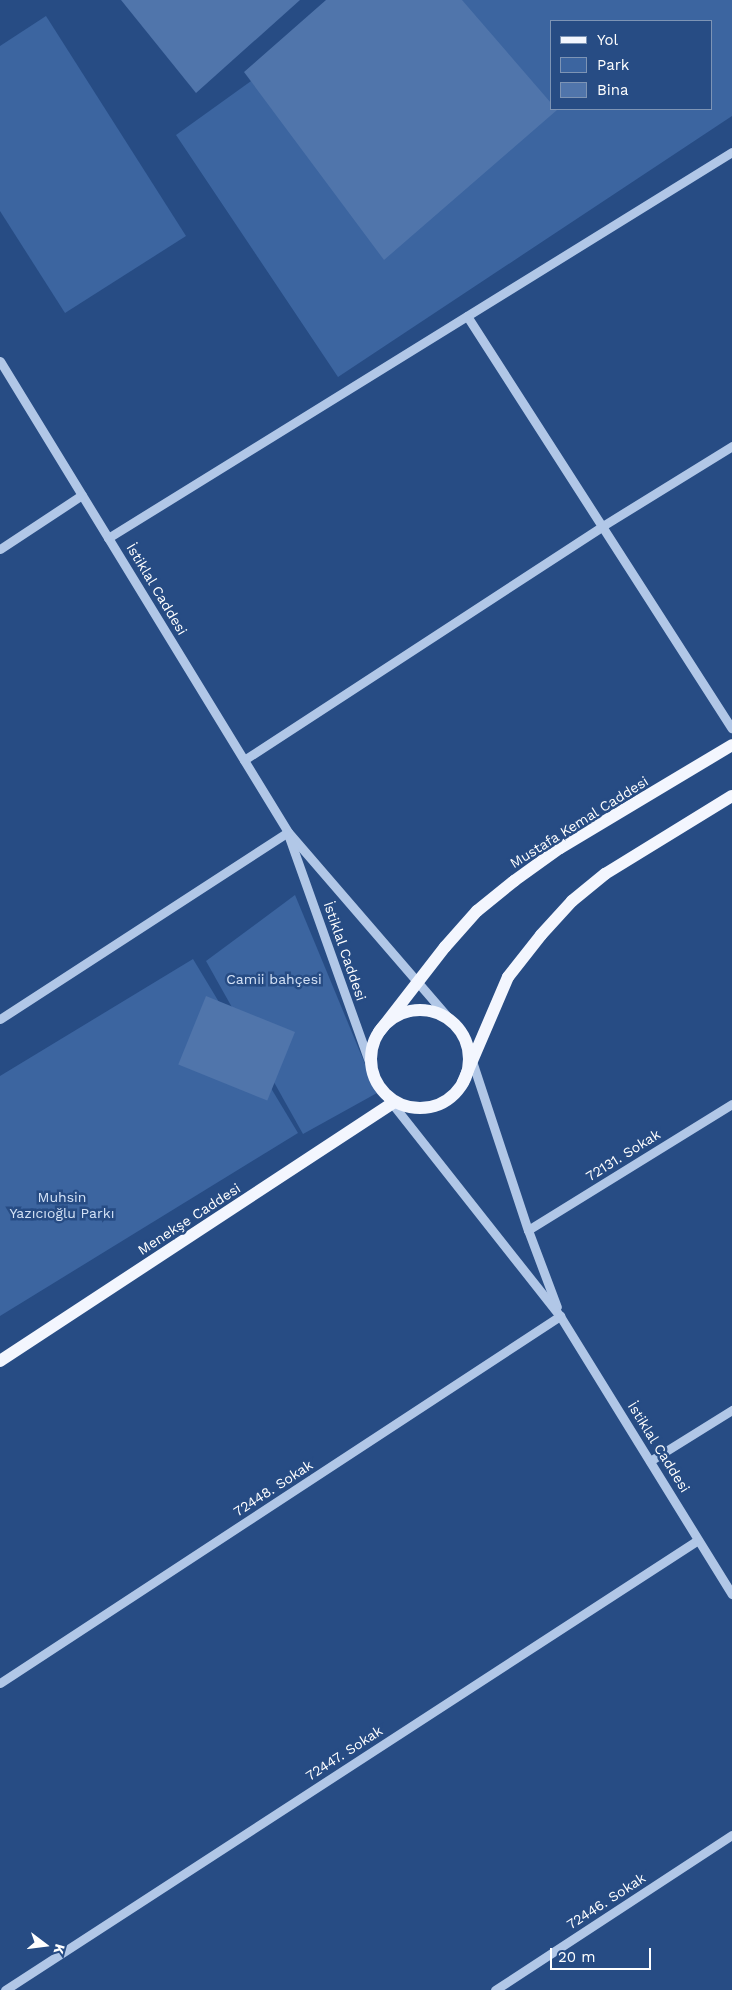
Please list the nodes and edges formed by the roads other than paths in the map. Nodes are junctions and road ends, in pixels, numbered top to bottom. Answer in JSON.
{"nodes":[{"id":1,"x":732,"y":152,"type":"edge"},
{"id":2,"x":467,"y":316,"type":"junction"},
{"id":3,"x":0,"y":361,"type":"edge"},
{"id":4,"x":732,"y":446,"type":"edge"},
{"id":5,"x":82,"y":494,"type":"junction"},
{"id":6,"x":602,"y":528,"type":"junction"},
{"id":7,"x":108,"y":538,"type":"junction"},
{"id":8,"x":0,"y":549,"type":"edge"},
{"id":9,"x":732,"y":728,"type":"edge"},
{"id":10,"x":732,"y":745,"type":"edge"},
{"id":11,"x":244,"y":760,"type":"junction"},
{"id":12,"x":732,"y":796,"type":"edge"},
{"id":13,"x":288,"y":832,"type":"junction"},
{"id":14,"x":417,"y":981,"type":"junction"},
{"id":15,"x":0,"y":1019,"type":"edge"},
{"id":16,"x":453,"y":1023,"type":"junction"},
{"id":17,"x":379,"y":1032,"type":"junction"},
{"id":18,"x":470,"y":1057,"type":"junction"},
{"id":19,"x":375,"y":1079,"type":"junction"},
{"id":20,"x":394,"y":1103,"type":"junction"},
{"id":21,"x":732,"y":1104,"type":"edge"},
{"id":22,"x":528,"y":1230,"type":"junction"},
{"id":23,"x":560,"y":1316,"type":"junction"},
{"id":24,"x":0,"y":1361,"type":"edge"},
{"id":25,"x":732,"y":1410,"type":"edge"},
{"id":26,"x":650,"y":1461,"type":"junction"},
{"id":27,"x":698,"y":1540,"type":"junction"},
{"id":28,"x":732,"y":1594,"type":"edge"},
{"id":29,"x":0,"y":1683,"type":"edge"},
{"id":30,"x":732,"y":1835,"type":"edge"},
{"id":31,"x":5,"y":1990,"type":"edge"},
{"id":32,"x":495,"y":1990,"type":"edge"}],
"edges":[{"from":1,"to":2,"type":"street"},
{"from":2,"to":6,"type":"street"},
{"from":2,"to":7,"type":"street"},
{"from":3,"to":5,"type":"street","name":"İstiklal Caddesi"},
{"from":4,"to":6,"type":"street"},
{"from":5,"to":7,"type":"street","name":"İstiklal Caddesi"},
{"from":5,"to":8,"type":"street"},
{"from":6,"to":9,"type":"street"},
{"from":6,"to":11,"type":"street"},
{"from":7,"to":11,"type":"street","name":"İstiklal Caddesi"},
{"from":10,"to":14,"type":"main road","name":"Mustafa Kemal Caddesi"},
{"from":11,"to":13,"type":"street","name":"İstiklal Caddesi"},
{"from":12,"to":18,"type":"main road"},
{"from":13,"to":14,"type":"street","name":"İstiklal Caddesi"},
{"from":13,"to":15,"type":"street"},
{"from":13,"to":19,"type":"street","name":"İstiklal Caddesi"},
{"from":14,"to":16,"type":"street","name":"İstiklal Caddesi"},
{"from":14,"to":17,"type":"main road","name":"Mustafa Kemal Caddesi"},
{"from":16,"to":17,"type":"main road"},
{"from":16,"to":18,"type":"main road","name":"İstiklal Caddesi"},
{"from":17,"to":19,"type":"main road","name":"İstiklal Caddesi"},
{"from":18,"to":20,"type":"main road","name":"İstiklal Caddesi"},
{"from":18,"to":22,"type":"street","name":"İstiklal Caddesi"},
{"from":19,"to":20,"type":"main road","name":"İstiklal Caddesi"},
{"from":20,"to":23,"type":"street","name":"İstiklal Caddesi"},
{"from":20,"to":24,"type":"main road","name":"Menekşe Caddesi"},
{"from":21,"to":22,"type":"street","name":"72131. Sokak"},
{"from":22,"to":23,"type":"street","name":"İstiklal Caddesi"},
{"from":23,"to":26,"type":"street","name":"İstiklal Caddesi"},
{"from":23,"to":29,"type":"street","name":"72448. Sokak"},
{"from":25,"to":26,"type":"street"},
{"from":26,"to":27,"type":"street","name":"İstiklal Caddesi"},
{"from":27,"to":28,"type":"street","name":"İstiklal Caddesi"},
{"from":27,"to":31,"type":"street","name":"72447. Sokak"},
{"from":30,"to":32,"type":"street","name":"72446. Sokak"}]}
